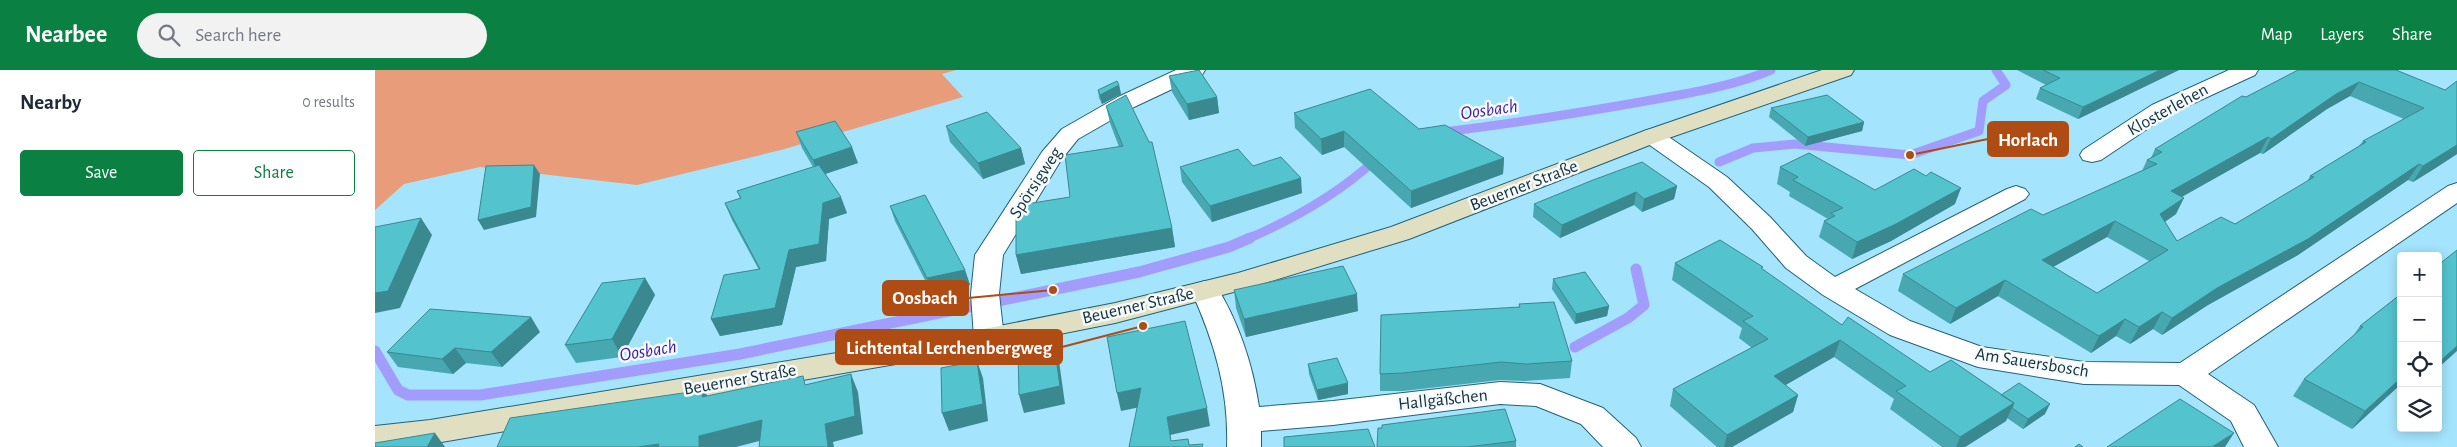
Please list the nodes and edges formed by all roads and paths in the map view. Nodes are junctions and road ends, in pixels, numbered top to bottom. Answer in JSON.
{"nodes":[{"id":1,"x":1194,"y":70,"type":"edge"},
{"id":2,"x":1843,"y":70,"type":"edge"},
{"id":3,"x":2247,"y":70,"type":"edge"},
{"id":4,"x":1652,"y":136,"type":"junction"},
{"id":5,"x":2092,"y":155,"type":"dead end"},
{"id":6,"x":2457,"y":192,"type":"edge"},
{"id":7,"x":2016,"y":194,"type":"dead end"},
{"id":8,"x":1833,"y":289,"type":"junction"},
{"id":9,"x":1205,"y":290,"type":"junction"},
{"id":10,"x":989,"y":332,"type":"junction"},
{"id":11,"x":2186,"y":374,"type":"junction"},
{"id":12,"x":1244,"y":434,"type":"edge"},
{"id":13,"x":375,"y":438,"type":"edge"},
{"id":14,"x":1624,"y":447,"type":"edge"},
{"id":15,"x":2261,"y":447,"type":"edge"}],
"edges":[{"from":1,"to":10,"type":"street","name":"Spörsigweg"},
{"from":2,"to":4,"type":"main road","name":"Beuerner Straße"},
{"from":3,"to":5,"type":"street","name":"Klosterlehen"},
{"from":4,"to":8,"type":"street","name":"Am Sauersbosch"},
{"from":4,"to":9,"type":"main road","name":"Beuerner Straße"},
{"from":6,"to":11,"type":"street"},
{"from":7,"to":8,"type":"street"},
{"from":8,"to":11,"type":"street","name":"Am Sauersbosch"},
{"from":9,"to":10,"type":"main road","name":"Beuerner Straße"},
{"from":9,"to":12,"type":"street"},
{"from":10,"to":13,"type":"main road","name":"Beuerner Straße"},
{"from":11,"to":15,"type":"street"},
{"from":12,"to":14,"type":"street","name":"Hallgäßchen"}]}
